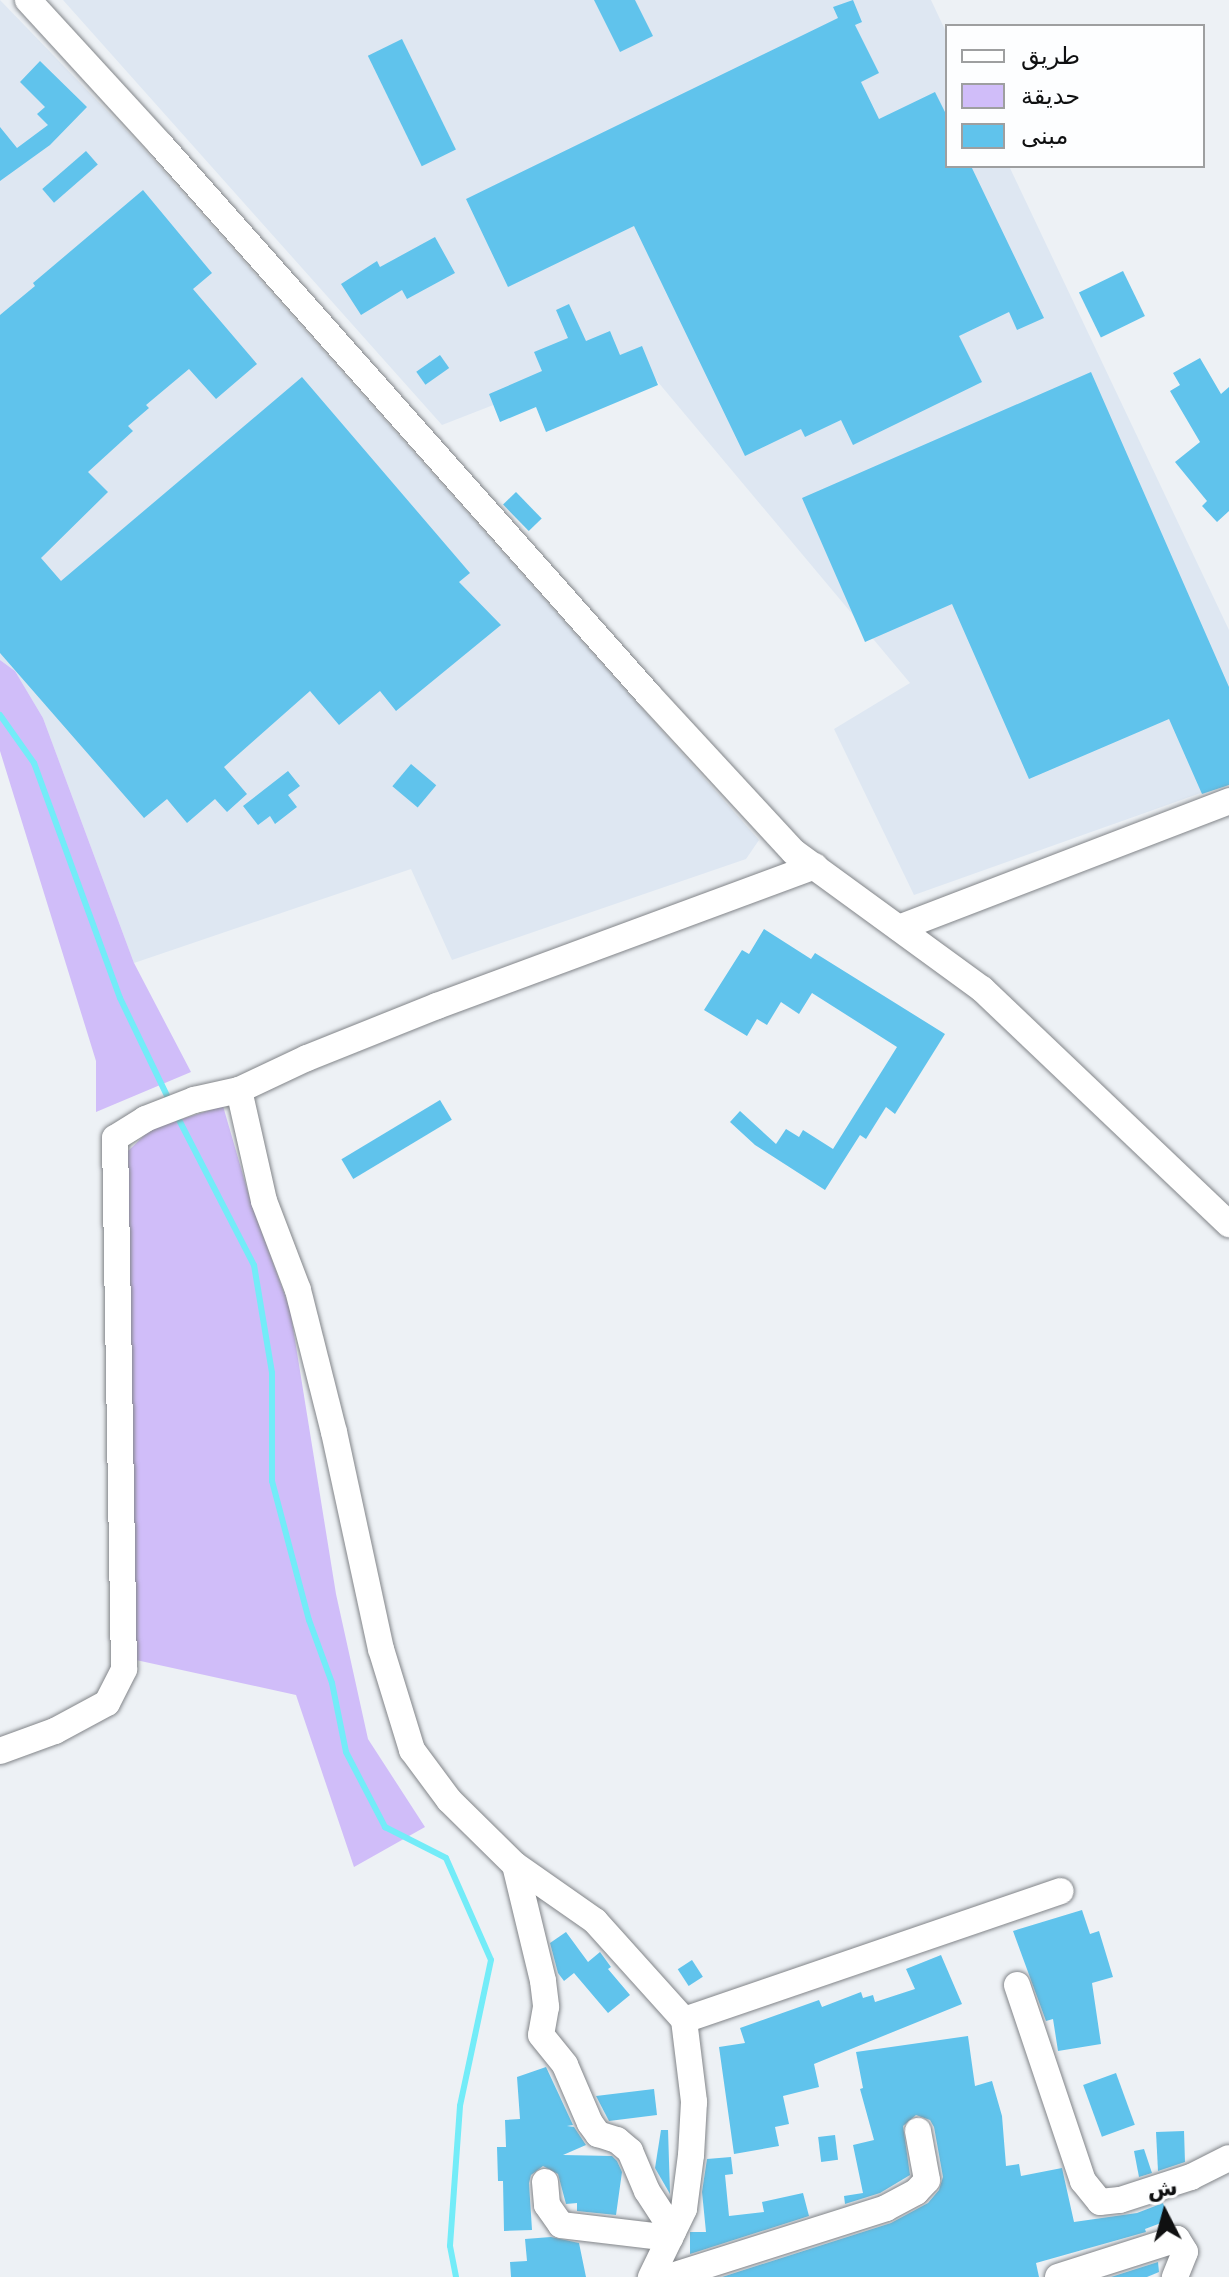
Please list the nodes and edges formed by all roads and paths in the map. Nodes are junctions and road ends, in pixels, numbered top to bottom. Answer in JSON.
{"nodes":[{"id":1,"x":28,"y":0,"type":"edge"},
{"id":2,"x":1229,"y":801,"type":"edge"},
{"id":3,"x":815,"y":866,"type":"junction"},
{"id":4,"x":899,"y":928,"type":"junction"},
{"id":5,"x":239,"y":1090,"type":"junction"},
{"id":6,"x":1229,"y":1224,"type":"edge"},
{"id":7,"x":0,"y":1751,"type":"edge"},
{"id":8,"x":515,"y":1865,"type":"junction"},
{"id":9,"x":1060,"y":1891,"type":"dead end"},
{"id":10,"x":1017,"y":1985,"type":"dead end"},
{"id":11,"x":684,"y":2020,"type":"junction"},
{"id":12,"x":918,"y":2131,"type":"dead end"},
{"id":13,"x":1229,"y":2158,"type":"edge"},
{"id":14,"x":545,"y":2182,"type":"dead end"},
{"id":15,"x":672,"y":2235,"type":"junction"},
{"id":16,"x":1180,"y":2274,"type":"edge"},
{"id":17,"x":651,"y":2277,"type":"edge"},
{"id":18,"x":669,"y":2277,"type":"edge"},
{"id":19,"x":1058,"y":2277,"type":"edge"}],
"edges":[{"from":1,"to":3,"type":"street"},
{"from":2,"to":4,"type":"street"},
{"from":3,"to":4,"type":"street"},
{"from":3,"to":5,"type":"street"},
{"from":4,"to":6,"type":"street"},
{"from":5,"to":7,"type":"street"},
{"from":5,"to":8,"type":"street"},
{"from":8,"to":11,"type":"street"},
{"from":8,"to":15,"type":"street"},
{"from":9,"to":11,"type":"street"},
{"from":10,"to":13,"type":"street"},
{"from":11,"to":15,"type":"street"},
{"from":12,"to":18,"type":"street"},
{"from":14,"to":15,"type":"street"},
{"from":15,"to":17,"type":"street"},
{"from":16,"to":19,"type":"street"}]}
